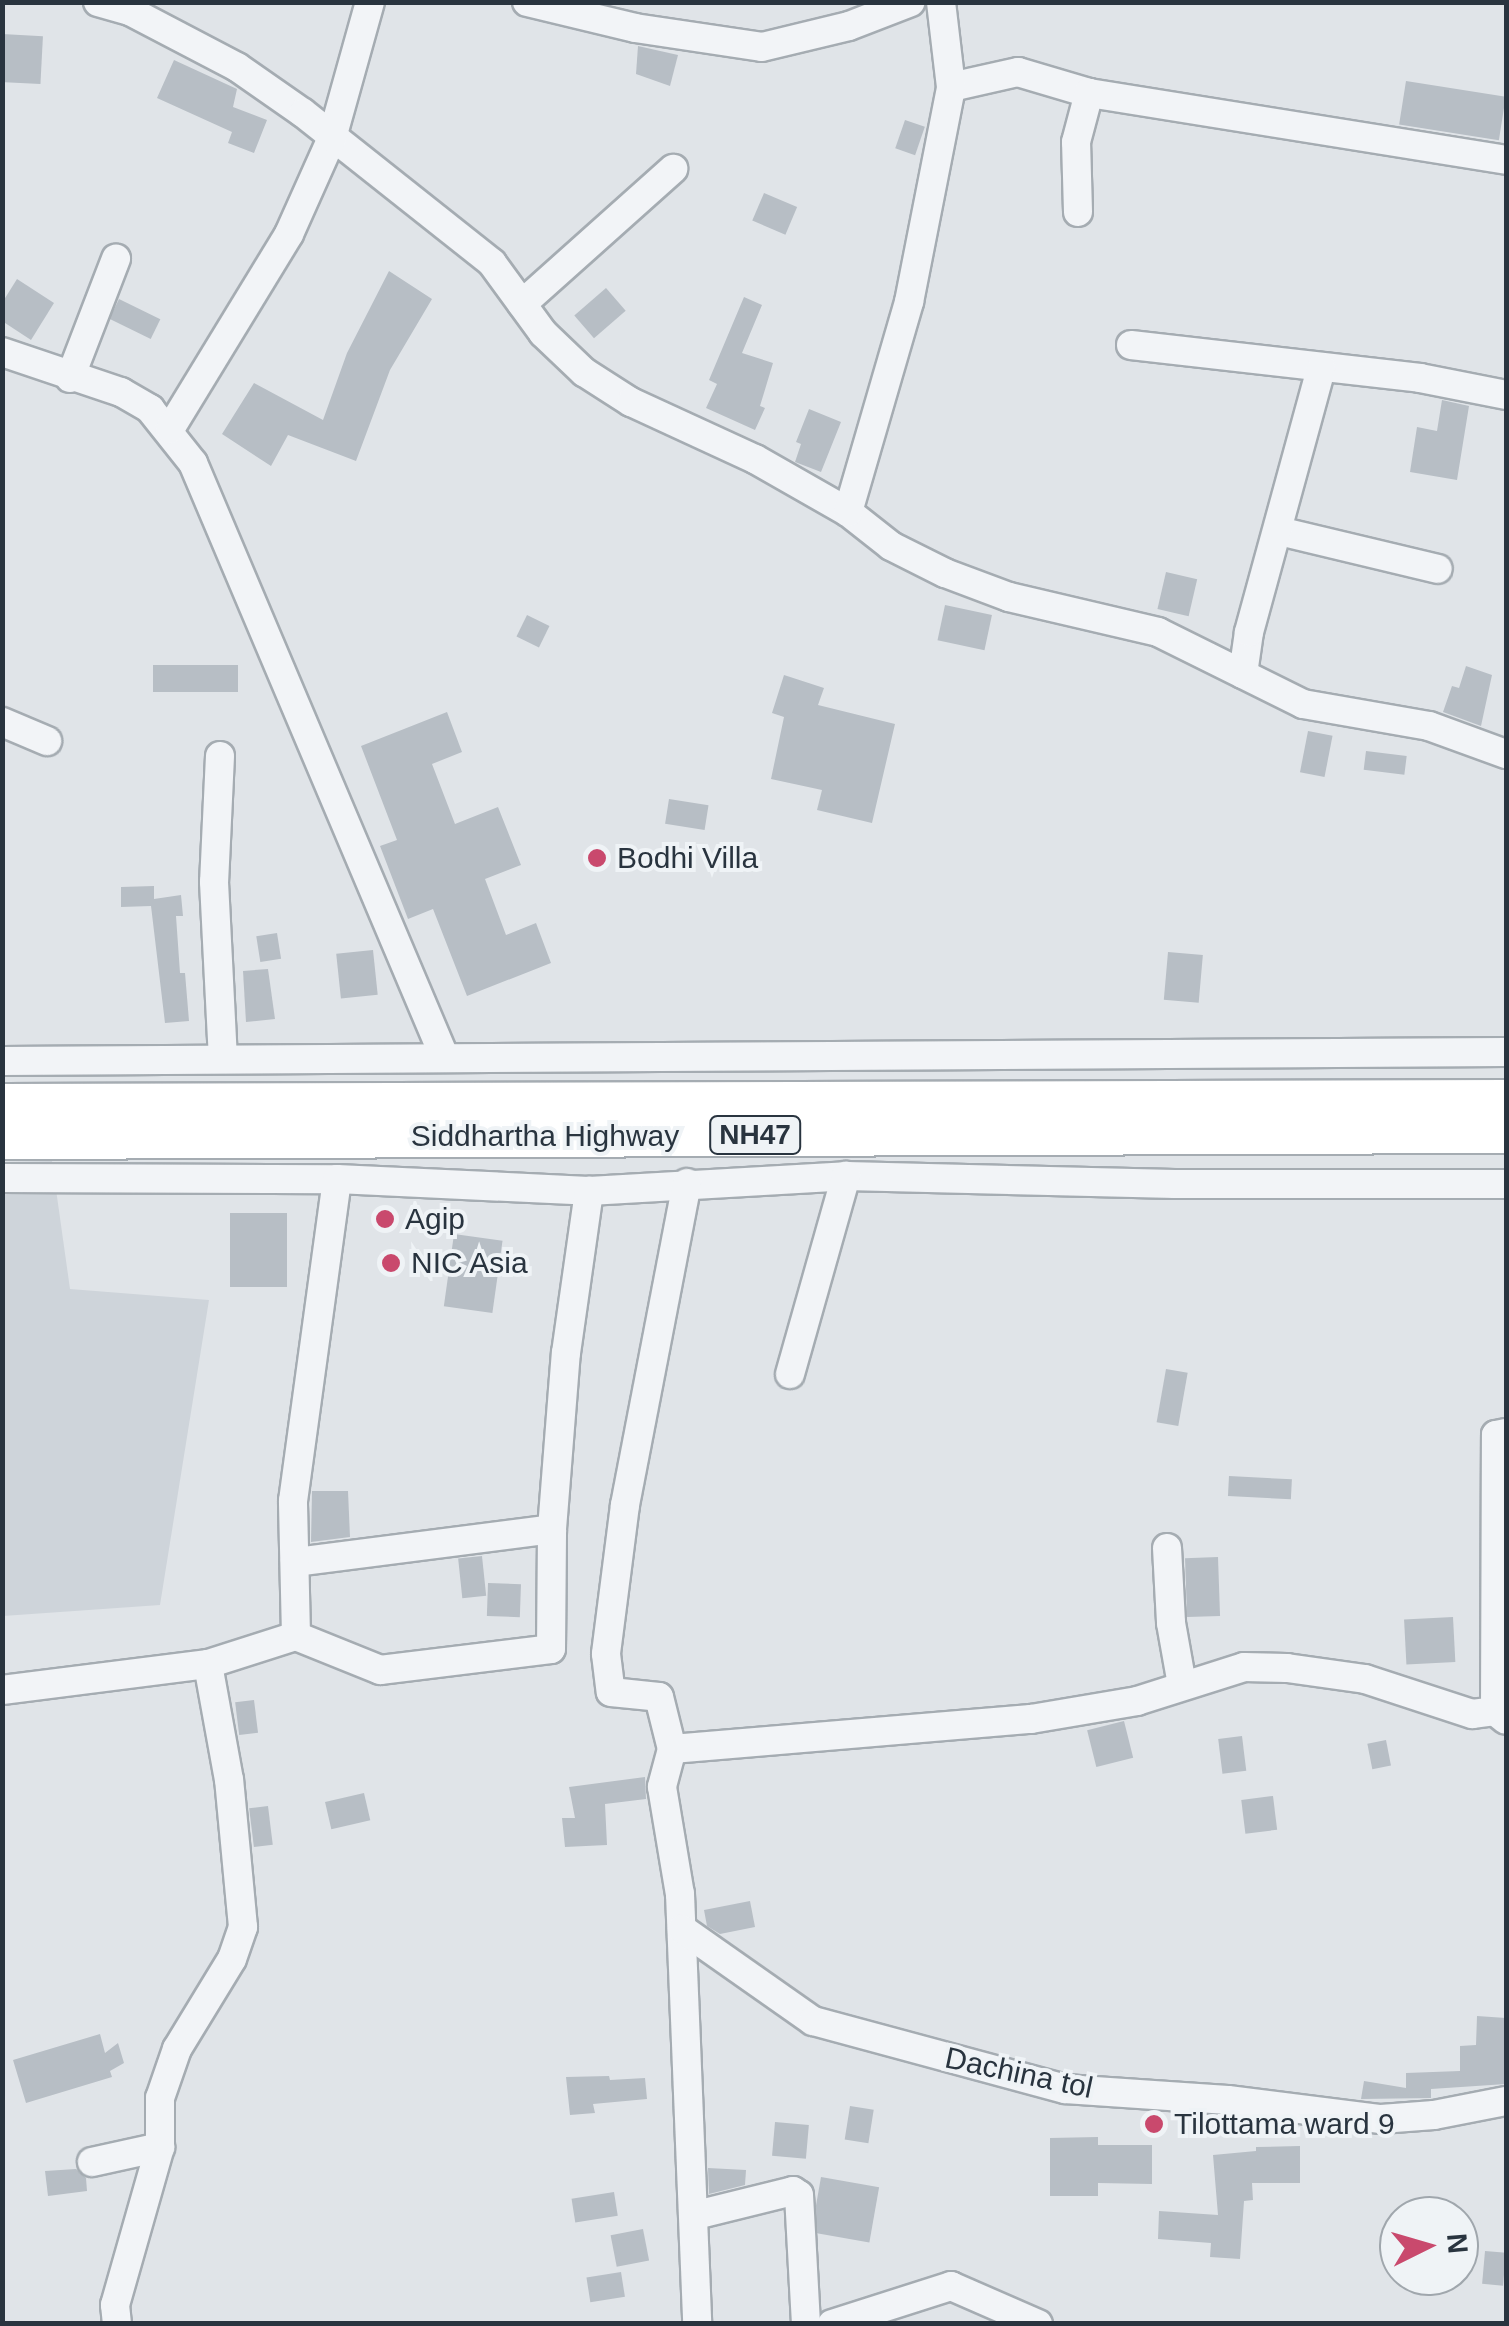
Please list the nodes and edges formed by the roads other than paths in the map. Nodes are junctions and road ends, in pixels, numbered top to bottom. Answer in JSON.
{"nodes":[{"id":1,"x":98,"y":2,"type":"edge"},
{"id":2,"x":370,"y":2,"type":"edge"},
{"id":3,"x":527,"y":2,"type":"edge"},
{"id":4,"x":911,"y":2,"type":"edge"},
{"id":5,"x":941,"y":2,"type":"edge"},
{"id":6,"x":639,"y":15,"type":"edge"},
{"id":7,"x":951,"y":86,"type":"junction"},
{"id":8,"x":1089,"y":93,"type":"junction"},
{"id":9,"x":332,"y":138,"type":"junction"},
{"id":10,"x":1506,"y":160,"type":"edge"},
{"id":11,"x":673,"y":170,"type":"dead end"},
{"id":12,"x":1078,"y":212,"type":"dead end"},
{"id":13,"x":116,"y":259,"type":"dead end"},
{"id":14,"x":522,"y":304,"type":"junction"},
{"id":15,"x":1131,"y":345,"type":"dead end"},
{"id":16,"x":2,"y":352,"type":"edge"},
{"id":17,"x":1321,"y":368,"type":"junction"},
{"id":18,"x":70,"y":378,"type":"junction"},
{"id":19,"x":1506,"y":395,"type":"edge"},
{"id":20,"x":170,"y":429,"type":"junction"},
{"id":21,"x":848,"y":512,"type":"junction"},
{"id":22,"x":1279,"y":531,"type":"junction"},
{"id":23,"x":1438,"y":569,"type":"dead end"},
{"id":24,"x":1243,"y":674,"type":"junction"},
{"id":25,"x":2,"y":722,"type":"edge"},
{"id":26,"x":47,"y":742,"type":"dead end"},
{"id":27,"x":1506,"y":754,"type":"edge"},
{"id":28,"x":220,"y":756,"type":"dead end"},
{"id":29,"x":1506,"y":1052,"type":"edge"},
{"id":30,"x":444,"y":1056,"type":"junction"},
{"id":31,"x":224,"y":1058,"type":"junction"},
{"id":32,"x":2,"y":1061,"type":"edge"},
{"id":33,"x":1506,"y":1100,"type":"edge"},
{"id":34,"x":2,"y":1104,"type":"edge"},
{"id":35,"x":1506,"y":1132,"type":"edge"},
{"id":36,"x":2,"y":1138,"type":"edge"},
{"id":37,"x":846,"y":1176,"type":"junction"},
{"id":38,"x":2,"y":1178,"type":"edge"},
{"id":39,"x":338,"y":1178,"type":"junction"},
{"id":40,"x":688,"y":1184,"type":"junction"},
{"id":41,"x":1506,"y":1184,"type":"edge"},
{"id":42,"x":589,"y":1192,"type":"junction"},
{"id":43,"x":790,"y":1374,"type":"dead end"},
{"id":44,"x":1506,"y":1432,"type":"edge"},
{"id":45,"x":552,"y":1529,"type":"junction"},
{"id":46,"x":1167,"y":1548,"type":"dead end"},
{"id":47,"x":295,"y":1562,"type":"junction"},
{"id":48,"x":296,"y":1636,"type":"junction"},
{"id":49,"x":208,"y":1664,"type":"junction"},
{"id":50,"x":1182,"y":1685,"type":"junction"},
{"id":51,"x":2,"y":1690,"type":"edge"},
{"id":52,"x":1501,"y":1716,"type":"edge"},
{"id":53,"x":672,"y":1748,"type":"junction"},
{"id":54,"x":682,"y":1928,"type":"junction"},
{"id":55,"x":1506,"y":2101,"type":"edge"},
{"id":56,"x":160,"y":2146,"type":"junction"},
{"id":57,"x":92,"y":2162,"type":"dead end"},
{"id":58,"x":696,"y":2215,"type":"junction"},
{"id":59,"x":117,"y":2324,"type":"edge"},
{"id":60,"x":697,"y":2324,"type":"edge"},
{"id":61,"x":806,"y":2324,"type":"edge"},
{"id":62,"x":832,"y":2324,"type":"edge"},
{"id":63,"x":1038,"y":2324,"type":"edge"}],
"edges":[{"from":1,"to":9,"type":"street"},
{"from":2,"to":9,"type":"street"},
{"from":3,"to":6,"type":"street"},
{"from":4,"to":6,"type":"street"},
{"from":5,"to":7,"type":"street"},
{"from":7,"to":8,"type":"street"},
{"from":7,"to":21,"type":"street"},
{"from":8,"to":10,"type":"street"},
{"from":8,"to":12,"type":"street"},
{"from":9,"to":14,"type":"street"},
{"from":9,"to":20,"type":"street"},
{"from":11,"to":14,"type":"street"},
{"from":13,"to":18,"type":"street"},
{"from":14,"to":21,"type":"street"},
{"from":15,"to":17,"type":"street"},
{"from":16,"to":18,"type":"street"},
{"from":17,"to":19,"type":"street"},
{"from":17,"to":22,"type":"street"},
{"from":18,"to":20,"type":"street"},
{"from":20,"to":30,"type":"street"},
{"from":21,"to":24,"type":"street"},
{"from":22,"to":23,"type":"street"},
{"from":22,"to":24,"type":"street"},
{"from":24,"to":27,"type":"street"},
{"from":25,"to":26,"type":"street"},
{"from":28,"to":31,"type":"street"},
{"from":29,"to":30,"type":"street"},
{"from":30,"to":31,"type":"street"},
{"from":31,"to":32,"type":"street"},
{"from":33,"to":34,"type":"highway","name":"Siddhartha Highway","number":"NH47"},
{"from":35,"to":36,"type":"highway","name":"Siddhartha Highway","number":"NH47"},
{"from":37,"to":40,"type":"street"},
{"from":37,"to":41,"type":"street"},
{"from":37,"to":43,"type":"street"},
{"from":38,"to":39,"type":"street"},
{"from":39,"to":42,"type":"street"},
{"from":39,"to":47,"type":"street"},
{"from":40,"to":42,"type":"street"},
{"from":40,"to":53,"type":"street"},
{"from":42,"to":45,"type":"street"},
{"from":44,"to":52,"type":"street"},
{"from":45,"to":47,"type":"street"},
{"from":45,"to":48,"type":"street"},
{"from":46,"to":50,"type":"street"},
{"from":47,"to":48,"type":"street"},
{"from":48,"to":49,"type":"street"},
{"from":49,"to":51,"type":"street"},
{"from":49,"to":56,"type":"street"},
{"from":50,"to":52,"type":"street"},
{"from":50,"to":53,"type":"street"},
{"from":53,"to":54,"type":"street"},
{"from":54,"to":55,"type":"street","name":"Dachina tol"},
{"from":54,"to":58,"type":"street"},
{"from":56,"to":57,"type":"street"},
{"from":56,"to":59,"type":"street"},
{"from":58,"to":60,"type":"street"},
{"from":58,"to":61,"type":"street"},
{"from":62,"to":63,"type":"street"}]}
